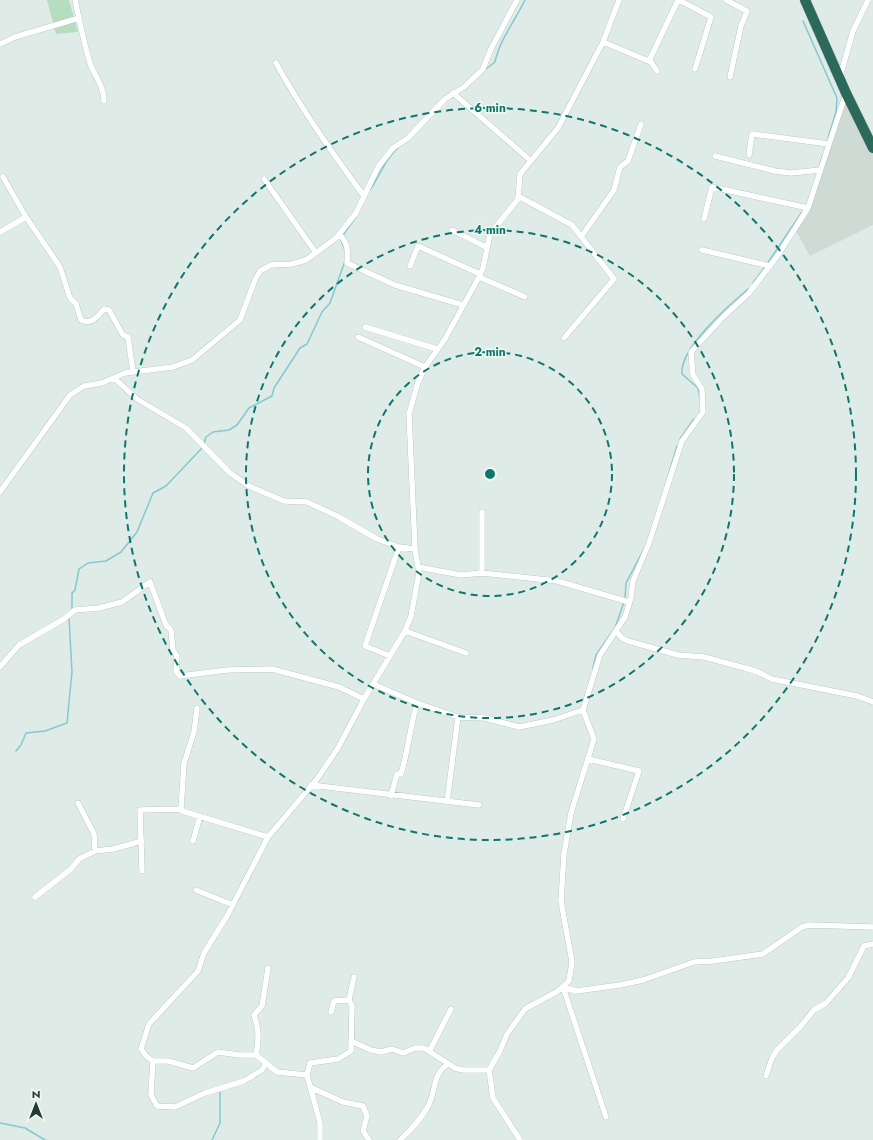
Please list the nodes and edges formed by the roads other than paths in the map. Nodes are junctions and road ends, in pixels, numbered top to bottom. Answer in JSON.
{"nodes":[{"id":1,"x":74,"y":0,"type":"edge"},
{"id":2,"x":517,"y":0,"type":"edge"},
{"id":3,"x":619,"y":0,"type":"edge"},
{"id":4,"x":678,"y":0,"type":"edge"},
{"id":5,"x":726,"y":0,"type":"edge"},
{"id":6,"x":805,"y":0,"type":"edge"},
{"id":7,"x":868,"y":0,"type":"edge"},
{"id":8,"x":79,"y":18,"type":"junction"},
{"id":9,"x":602,"y":42,"type":"junction"},
{"id":10,"x":0,"y":44,"type":"edge"},
{"id":11,"x":649,"y":61,"type":"junction"},
{"id":12,"x":276,"y":63,"type":"dead end"},
{"id":13,"x":694,"y":69,"type":"dead end"},
{"id":14,"x":658,"y":71,"type":"dead end"},
{"id":15,"x":730,"y":77,"type":"dead end"},
{"id":16,"x":840,"y":77,"type":"junction"},
{"id":17,"x":454,"y":93,"type":"junction"},
{"id":18,"x":846,"y":93,"type":"junction"},
{"id":19,"x":104,"y":101,"type":"dead end"},
{"id":20,"x":641,"y":124,"type":"dead end"},
{"id":21,"x":829,"y":144,"type":"junction"},
{"id":22,"x":873,"y":148,"type":"edge"},
{"id":23,"x":749,"y":155,"type":"dead end"},
{"id":24,"x":716,"y":156,"type":"dead end"},
{"id":25,"x":531,"y":160,"type":"junction"},
{"id":26,"x":820,"y":170,"type":"junction"},
{"id":27,"x":3,"y":177,"type":"dead end"},
{"id":28,"x":264,"y":179,"type":"dead end"},
{"id":29,"x":364,"y":196,"type":"junction"},
{"id":30,"x":518,"y":196,"type":"junction"},
{"id":31,"x":808,"y":208,"type":"junction"},
{"id":32,"x":26,"y":217,"type":"junction"},
{"id":33,"x":704,"y":219,"type":"dead end"},
{"id":34,"x":452,"y":230,"type":"dead end"},
{"id":35,"x":0,"y":232,"type":"edge"},
{"id":36,"x":339,"y":234,"type":"junction"},
{"id":37,"x":581,"y":237,"type":"junction"},
{"id":38,"x":486,"y":247,"type":"junction"},
{"id":39,"x":702,"y":250,"type":"dead end"},
{"id":40,"x":316,"y":253,"type":"junction"},
{"id":41,"x":410,"y":266,"type":"dead end"},
{"id":42,"x":770,"y":266,"type":"junction"},
{"id":43,"x":480,"y":275,"type":"junction"},
{"id":44,"x":525,"y":297,"type":"dead end"},
{"id":45,"x":463,"y":305,"type":"junction"},
{"id":46,"x":365,"y":327,"type":"dead end"},
{"id":47,"x":358,"y":337,"type":"dead end"},
{"id":48,"x":564,"y":338,"type":"dead end"},
{"id":49,"x":437,"y":349,"type":"junction"},
{"id":50,"x":425,"y":367,"type":"junction"},
{"id":51,"x":133,"y":372,"type":"junction"},
{"id":52,"x":114,"y":378,"type":"junction"},
{"id":53,"x":0,"y":492,"type":"edge"},
{"id":54,"x":482,"y":512,"type":"dead end"},
{"id":55,"x":398,"y":547,"type":"junction"},
{"id":56,"x":415,"y":549,"type":"junction"},
{"id":57,"x":418,"y":567,"type":"junction"},
{"id":58,"x":482,"y":573,"type":"junction"},
{"id":59,"x":629,"y":602,"type":"junction"},
{"id":60,"x":405,"y":631,"type":"junction"},
{"id":61,"x":617,"y":632,"type":"junction"},
{"id":62,"x":466,"y":653,"type":"dead end"},
{"id":63,"x":390,"y":656,"type":"junction"},
{"id":64,"x":0,"y":667,"type":"edge"},
{"id":65,"x":373,"y":684,"type":"junction"},
{"id":66,"x":364,"y":698,"type":"junction"},
{"id":67,"x":873,"y":702,"type":"edge"},
{"id":68,"x":417,"y":703,"type":"junction"},
{"id":69,"x":197,"y":708,"type":"dead end"},
{"id":70,"x":583,"y":710,"type":"junction"},
{"id":71,"x":458,"y":717,"type":"junction"},
{"id":72,"x":588,"y":759,"type":"junction"},
{"id":73,"x":311,"y":785,"type":"junction"},
{"id":74,"x":391,"y":796,"type":"junction"},
{"id":75,"x":446,"y":802,"type":"junction"},
{"id":76,"x":78,"y":803,"type":"dead end"},
{"id":77,"x":479,"y":805,"type":"dead end"},
{"id":78,"x":181,"y":809,"type":"junction"},
{"id":79,"x":200,"y":816,"type":"junction"},
{"id":80,"x":623,"y":819,"type":"dead end"},
{"id":81,"x":268,"y":837,"type":"junction"},
{"id":82,"x":142,"y":841,"type":"junction"},
{"id":83,"x":193,"y":841,"type":"dead end"},
{"id":84,"x":95,"y":851,"type":"junction"},
{"id":85,"x":142,"y":871,"type":"dead end"},
{"id":86,"x":196,"y":890,"type":"dead end"},
{"id":87,"x":35,"y":897,"type":"dead end"},
{"id":88,"x":233,"y":904,"type":"junction"},
{"id":89,"x":873,"y":928,"type":"edge"},
{"id":90,"x":873,"y":944,"type":"edge"},
{"id":91,"x":268,"y":968,"type":"dead end"},
{"id":92,"x":354,"y":977,"type":"dead end"},
{"id":93,"x":563,"y":987,"type":"junction"},
{"id":94,"x":349,"y":1000,"type":"junction"},
{"id":95,"x":451,"y":1009,"type":"dead end"},
{"id":96,"x":331,"y":1012,"type":"dead end"},
{"id":97,"x":351,"y":1040,"type":"junction"},
{"id":98,"x":430,"y":1050,"type":"junction"},
{"id":99,"x":256,"y":1055,"type":"junction"},
{"id":100,"x":153,"y":1061,"type":"junction"},
{"id":101,"x":266,"y":1064,"type":"junction"},
{"id":102,"x":448,"y":1064,"type":"junction"},
{"id":103,"x":489,"y":1070,"type":"junction"},
{"id":104,"x":307,"y":1075,"type":"junction"},
{"id":105,"x":766,"y":1076,"type":"dead end"},
{"id":106,"x":310,"y":1087,"type":"junction"},
{"id":107,"x":606,"y":1117,"type":"dead end"},
{"id":108,"x":320,"y":1140,"type":"edge"},
{"id":109,"x":369,"y":1140,"type":"edge"},
{"id":110,"x":400,"y":1140,"type":"edge"},
{"id":111,"x":520,"y":1140,"type":"edge"}],
"edges":[{"from":1,"to":8,"type":"street"},
{"from":2,"to":17,"type":"street"},
{"from":3,"to":9,"type":"street"},
{"from":4,"to":11,"type":"street"},
{"from":4,"to":13,"type":"street"},
{"from":5,"to":15,"type":"street"},
{"from":6,"to":16,"type":"highway"},
{"from":7,"to":16,"type":"street"},
{"from":8,"to":10,"type":"street"},
{"from":8,"to":19,"type":"street"},
{"from":9,"to":11,"type":"street"},
{"from":9,"to":25,"type":"street"},
{"from":11,"to":14,"type":"street"},
{"from":12,"to":29,"type":"street"},
{"from":16,"to":18,"type":"highway"},
{"from":17,"to":25,"type":"street"},
{"from":17,"to":29,"type":"street"},
{"from":18,"to":21,"type":"street"},
{"from":18,"to":22,"type":"highway"},
{"from":20,"to":37,"type":"street"},
{"from":21,"to":23,"type":"street"},
{"from":21,"to":26,"type":"street"},
{"from":24,"to":26,"type":"street"},
{"from":25,"to":30,"type":"street"},
{"from":26,"to":31,"type":"street"},
{"from":27,"to":32,"type":"street"},
{"from":28,"to":40,"type":"street"},
{"from":29,"to":36,"type":"street"},
{"from":30,"to":37,"type":"street"},
{"from":30,"to":38,"type":"street"},
{"from":31,"to":33,"type":"street"},
{"from":31,"to":42,"type":"street"},
{"from":32,"to":35,"type":"street"},
{"from":32,"to":51,"type":"street"},
{"from":34,"to":38,"type":"street"},
{"from":36,"to":40,"type":"street"},
{"from":36,"to":45,"type":"street"},
{"from":37,"to":48,"type":"street"},
{"from":38,"to":43,"type":"street"},
{"from":39,"to":42,"type":"street"},
{"from":40,"to":51,"type":"street"},
{"from":41,"to":43,"type":"street"},
{"from":42,"to":59,"type":"street"},
{"from":43,"to":44,"type":"street"},
{"from":43,"to":45,"type":"street"},
{"from":45,"to":49,"type":"street"},
{"from":46,"to":49,"type":"street"},
{"from":47,"to":50,"type":"street"},
{"from":49,"to":50,"type":"street"},
{"from":50,"to":56,"type":"street"},
{"from":51,"to":52,"type":"street"},
{"from":52,"to":53,"type":"street"},
{"from":52,"to":55,"type":"street"},
{"from":54,"to":58,"type":"street"},
{"from":55,"to":56,"type":"street"},
{"from":55,"to":63,"type":"street"},
{"from":56,"to":57,"type":"street"},
{"from":57,"to":58,"type":"street"},
{"from":57,"to":60,"type":"street"},
{"from":58,"to":59,"type":"street"},
{"from":59,"to":61,"type":"street"},
{"from":60,"to":62,"type":"street"},
{"from":60,"to":63,"type":"street"},
{"from":61,"to":67,"type":"street"},
{"from":61,"to":70,"type":"street"},
{"from":63,"to":65,"type":"street"},
{"from":64,"to":66,"type":"street"},
{"from":65,"to":66,"type":"street"},
{"from":65,"to":68,"type":"street"},
{"from":66,"to":73,"type":"street"},
{"from":68,"to":71,"type":"street"},
{"from":68,"to":74,"type":"street"},
{"from":69,"to":78,"type":"street"},
{"from":70,"to":71,"type":"street"},
{"from":70,"to":72,"type":"street"},
{"from":71,"to":75,"type":"street"},
{"from":72,"to":80,"type":"street"},
{"from":72,"to":93,"type":"street"},
{"from":73,"to":74,"type":"street"},
{"from":73,"to":81,"type":"street"},
{"from":74,"to":75,"type":"street"},
{"from":75,"to":77,"type":"street"},
{"from":76,"to":84,"type":"street"},
{"from":78,"to":79,"type":"street"},
{"from":78,"to":82,"type":"street"},
{"from":79,"to":81,"type":"street"},
{"from":79,"to":83,"type":"street"},
{"from":81,"to":88,"type":"street"},
{"from":82,"to":84,"type":"street"},
{"from":82,"to":85,"type":"street"},
{"from":84,"to":87,"type":"street"},
{"from":86,"to":88,"type":"street"},
{"from":88,"to":100,"type":"street"},
{"from":89,"to":93,"type":"street"},
{"from":90,"to":105,"type":"street"},
{"from":91,"to":99,"type":"street"},
{"from":92,"to":94,"type":"street"},
{"from":93,"to":103,"type":"street"},
{"from":93,"to":107,"type":"street"},
{"from":94,"to":96,"type":"street"},
{"from":94,"to":97,"type":"street"},
{"from":95,"to":98,"type":"street"},
{"from":97,"to":98,"type":"street"},
{"from":97,"to":104,"type":"street"},
{"from":98,"to":102,"type":"street"},
{"from":99,"to":100,"type":"street"},
{"from":99,"to":101,"type":"street"},
{"from":100,"to":101,"type":"street"},
{"from":101,"to":104,"type":"street"},
{"from":102,"to":103,"type":"street"},
{"from":102,"to":110,"type":"street"},
{"from":103,"to":111,"type":"street"},
{"from":104,"to":106,"type":"street"},
{"from":106,"to":108,"type":"street"},
{"from":106,"to":109,"type":"street"}]}
